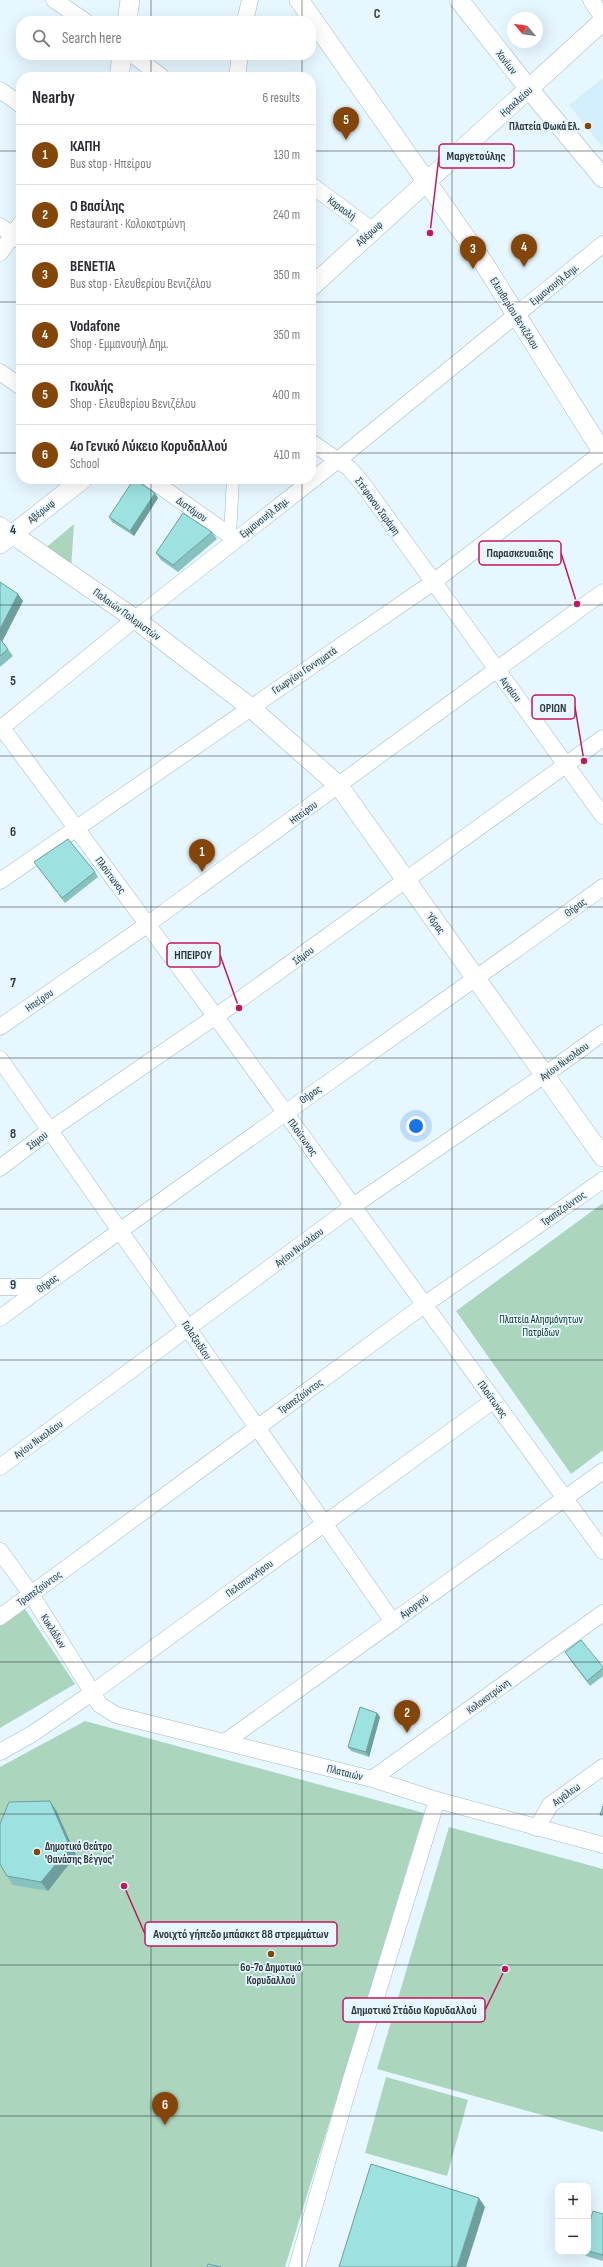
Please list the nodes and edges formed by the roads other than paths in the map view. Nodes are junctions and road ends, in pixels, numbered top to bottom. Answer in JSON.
{"nodes":[{"id":1,"x":54,"y":0,"type":"edge"},
{"id":2,"x":130,"y":0,"type":"edge"},
{"id":3,"x":250,"y":0,"type":"edge"},
{"id":4,"x":299,"y":0,"type":"edge"},
{"id":5,"x":459,"y":0,"type":"edge"},
{"id":6,"x":591,"y":0,"type":"edge"},
{"id":7,"x":78,"y":16,"type":"edge"},
{"id":8,"x":128,"y":16,"type":"edge"},
{"id":9,"x":246,"y":16,"type":"edge"},
{"id":10,"x":310,"y":16,"type":"edge"},
{"id":11,"x":603,"y":19,"type":"edge"},
{"id":12,"x":316,"y":24,"type":"edge"},
{"id":13,"x":122,"y":60,"type":"edge"},
{"id":14,"x":139,"y":60,"type":"edge"},
{"id":15,"x":239,"y":60,"type":"edge"},
{"id":16,"x":120,"y":72,"type":"edge"},
{"id":17,"x":155,"y":72,"type":"edge"},
{"id":18,"x":238,"y":72,"type":"edge"},
{"id":19,"x":529,"y":89,"type":"junction"},
{"id":20,"x":0,"y":90,"type":"edge"},
{"id":21,"x":16,"y":102,"type":"edge"},
{"id":22,"x":603,"y":178,"type":"edge"},
{"id":23,"x":428,"y":181,"type":"junction"},
{"id":24,"x":316,"y":190,"type":"edge"},
{"id":25,"x":372,"y":230,"type":"junction"},
{"id":26,"x":14,"y":231,"type":"edge"},
{"id":27,"x":603,"y":244,"type":"edge"},
{"id":28,"x":0,"y":253,"type":"edge"},
{"id":29,"x":316,"y":282,"type":"edge"},
{"id":30,"x":516,"y":316,"type":"junction"},
{"id":31,"x":0,"y":372,"type":"edge"},
{"id":32,"x":16,"y":383,"type":"edge"},
{"id":33,"x":316,"y":445,"type":"edge"},
{"id":34,"x":603,"y":453,"type":"edge"},
{"id":35,"x":338,"y":460,"type":"junction"},
{"id":36,"x":316,"y":476,"type":"edge"},
{"id":37,"x":157,"y":484,"type":"edge"},
{"id":38,"x":233,"y":484,"type":"edge"},
{"id":39,"x":305,"y":484,"type":"edge"},
{"id":40,"x":66,"y":486,"type":"edge"},
{"id":41,"x":4,"y":534,"type":"edge"},
{"id":42,"x":233,"y":537,"type":"junction"},
{"id":43,"x":432,"y":583,"type":"junction"},
{"id":44,"x":603,"y":592,"type":"edge"},
{"id":45,"x":134,"y":619,"type":"junction"},
{"id":46,"x":497,"y":671,"type":"junction"},
{"id":47,"x":250,"y":707,"type":"junction"},
{"id":48,"x":1,"y":727,"type":"edge"},
{"id":49,"x":603,"y":738,"type":"edge"},
{"id":50,"x":566,"y":764,"type":"junction"},
{"id":51,"x":339,"y":786,"type":"junction"},
{"id":52,"x":603,"y":816,"type":"edge"},
{"id":53,"x":77,"y":829,"type":"junction"},
{"id":54,"x":0,"y":881,"type":"edge"},
{"id":55,"x":405,"y":881,"type":"junction"},
{"id":56,"x":603,"y":887,"type":"edge"},
{"id":57,"x":148,"y":924,"type":"junction"},
{"id":58,"x":476,"y":979,"type":"junction"},
{"id":59,"x":216,"y":1017,"type":"junction"},
{"id":60,"x":0,"y":1027,"type":"edge"},
{"id":61,"x":603,"y":1033,"type":"edge"},
{"id":62,"x":0,"y":1059,"type":"edge"},
{"id":63,"x":546,"y":1074,"type":"junction"},
{"id":64,"x":284,"y":1112,"type":"junction"},
{"id":65,"x":50,"y":1130,"type":"junction"},
{"id":66,"x":603,"y":1157,"type":"edge"},
{"id":67,"x":0,"y":1168,"type":"edge"},
{"id":68,"x":603,"y":1180,"type":"edge"},
{"id":69,"x":353,"y":1206,"type":"junction"},
{"id":70,"x":120,"y":1230,"type":"junction"},
{"id":71,"x":0,"y":1287,"type":"edge"},
{"id":72,"x":42,"y":1287,"type":"junction"},
{"id":73,"x":424,"y":1305,"type":"junction"},
{"id":74,"x":0,"y":1318,"type":"edge"},
{"id":75,"x":190,"y":1328,"type":"junction"},
{"id":76,"x":494,"y":1400,"type":"junction"},
{"id":77,"x":257,"y":1428,"type":"junction"},
{"id":78,"x":0,"y":1467,"type":"edge"},
{"id":79,"x":603,"y":1471,"type":"edge"},
{"id":80,"x":564,"y":1499,"type":"junction"},
{"id":81,"x":324,"y":1524,"type":"junction"},
{"id":82,"x":0,"y":1551,"type":"edge"},
{"id":83,"x":603,"y":1551,"type":"edge"},
{"id":84,"x":32,"y":1594,"type":"junction"},
{"id":85,"x":603,"y":1613,"type":"edge"},
{"id":86,"x":0,"y":1617,"type":"edge"},
{"id":87,"x":393,"y":1622,"type":"junction"},
{"id":88,"x":92,"y":1693,"type":"junction"},
{"id":89,"x":225,"y":1742,"type":"junction"},
{"id":90,"x":0,"y":1752,"type":"edge"},
{"id":91,"x":603,"y":1767,"type":"edge"},
{"id":92,"x":372,"y":1779,"type":"junction"},
{"id":93,"x":437,"y":1800,"type":"junction"},
{"id":94,"x":537,"y":1828,"type":"junction"},
{"id":95,"x":603,"y":1845,"type":"edge"},
{"id":96,"x":297,"y":2267,"type":"edge"}],
"edges":[{"from":1,"to":7,"type":"street"},
{"from":2,"to":8,"type":"street"},
{"from":3,"to":9,"type":"street"},
{"from":4,"to":10,"type":"street","name":"Ελευθερίου Βενιζέλου"},
{"from":5,"to":19,"type":"street","name":"Χανίων"},
{"from":6,"to":11,"type":"street"},
{"from":11,"to":19,"type":"street","name":"Ηρακλείου"},
{"from":12,"to":23,"type":"street","name":"Ελευθερίου Βενιζέλου"},
{"from":13,"to":16,"type":"street"},
{"from":14,"to":17,"type":"street"},
{"from":15,"to":18,"type":"street"},
{"from":19,"to":22,"type":"street","name":"Χανίων"},
{"from":19,"to":23,"type":"street","name":"Ηρακλείου"},
{"from":20,"to":21,"type":"street"},
{"from":23,"to":25,"type":"street","name":"Αβέρωφ"},
{"from":23,"to":30,"type":"street","name":"Ελευθερίου Βενιζέλου"},
{"from":24,"to":25,"type":"street","name":"Καραολή"},
{"from":25,"to":29,"type":"street","name":"Αβέρωφ"},
{"from":26,"to":28,"type":"street"},
{"from":27,"to":30,"type":"street","name":"Εμμανουήλ Δημ."},
{"from":30,"to":34,"type":"street","name":"Ελευθερίου Βενιζέλου"},
{"from":30,"to":35,"type":"street","name":"Εμμανουήλ Δημ."},
{"from":31,"to":32,"type":"street"},
{"from":33,"to":35,"type":"street","name":"Στέφανου Σαράφη"},
{"from":34,"to":43,"type":"street","name":"Γεωργίου Γεννηματά"},
{"from":35,"to":36,"type":"street","name":"Εμμανουήλ Δημ."},
{"from":35,"to":43,"type":"street","name":"Στέφανου Σαράφη"},
{"from":37,"to":42,"type":"street","name":"Διστόμου"},
{"from":38,"to":42,"type":"street"},
{"from":39,"to":42,"type":"street","name":"Εμμανουήλ Δημ."},
{"from":40,"to":41,"type":"street","name":"Αβέρωφ"},
{"from":41,"to":45,"type":"street","name":"Παλαιών Πολεμιστών"},
{"from":42,"to":45,"type":"street","name":"Εμμανουήλ Δημ."},
{"from":43,"to":46,"type":"street","name":"Αιγαίου"},
{"from":43,"to":47,"type":"street","name":"Γεωργίου Γεννηματά"},
{"from":44,"to":46,"type":"street","name":"Ηπείρου"},
{"from":45,"to":47,"type":"street","name":"Παλαιών Πολεμιστών"},
{"from":45,"to":48,"type":"street","name":"Εμμανουήλ Δημ."},
{"from":46,"to":50,"type":"street","name":"Αιγαίου"},
{"from":46,"to":51,"type":"street","name":"Ηπείρου"},
{"from":47,"to":51,"type":"street","name":"Ύδρας"},
{"from":47,"to":53,"type":"street","name":"Γεωργίου Γεννηματά"},
{"from":48,"to":53,"type":"street","name":"Πλούτωνος"},
{"from":49,"to":50,"type":"street","name":"Σάμου"},
{"from":50,"to":52,"type":"street","name":"Αιγαίου"},
{"from":50,"to":55,"type":"street","name":"Σάμου"},
{"from":51,"to":55,"type":"street","name":"Ύδρας"},
{"from":51,"to":57,"type":"street","name":"Ηπείρου"},
{"from":53,"to":54,"type":"street","name":"Γεωργίου Γεννηματά"},
{"from":53,"to":57,"type":"street","name":"Πλούτωνος"},
{"from":55,"to":58,"type":"street","name":"Ύδρας"},
{"from":55,"to":59,"type":"street","name":"Σάμου"},
{"from":56,"to":58,"type":"street","name":"Θήρας"},
{"from":57,"to":59,"type":"street","name":"Πλούτωνος"},
{"from":57,"to":60,"type":"street","name":"Ηπείρου"},
{"from":58,"to":63,"type":"street","name":"Ύδρας"},
{"from":58,"to":64,"type":"street","name":"Θήρας"},
{"from":59,"to":64,"type":"street","name":"Πλούτωνος"},
{"from":59,"to":65,"type":"street","name":"Σάμου"},
{"from":61,"to":63,"type":"street","name":"Αγίου Νικολάου"},
{"from":62,"to":65,"type":"street","name":"Γαλαξειδίου"},
{"from":63,"to":66,"type":"street","name":"Ύδρας"},
{"from":63,"to":69,"type":"street","name":"Αγίου Νικολάου"},
{"from":64,"to":69,"type":"street","name":"Πλούτωνος"},
{"from":64,"to":70,"type":"street","name":"Θήρας"},
{"from":65,"to":67,"type":"street","name":"Σάμου"},
{"from":65,"to":70,"type":"street","name":"Γαλαξειδίου"},
{"from":68,"to":73,"type":"street","name":"Τραπεζούντος"},
{"from":69,"to":73,"type":"street","name":"Πλούτωνος"},
{"from":69,"to":75,"type":"street","name":"Αγίου Νικολάου"},
{"from":70,"to":72,"type":"street","name":"Θήρας"},
{"from":70,"to":75,"type":"street","name":"Γαλαξειδίου"},
{"from":71,"to":72,"type":"street"},
{"from":72,"to":74,"type":"street","name":"Θήρας"},
{"from":73,"to":76,"type":"street","name":"Πλούτωνος"},
{"from":73,"to":77,"type":"street","name":"Τραπεζούντος"},
{"from":75,"to":77,"type":"street","name":"Γαλαξειδίου"},
{"from":75,"to":78,"type":"street","name":"Αγίου Νικολάου"},
{"from":76,"to":80,"type":"street","name":"Πλούτωνος"},
{"from":76,"to":81,"type":"street","name":"Πελοποννήσου"},
{"from":77,"to":81,"type":"street","name":"Γαλαξειδίου"},
{"from":77,"to":84,"type":"street","name":"Τραπεζούντος"},
{"from":79,"to":80,"type":"street","name":"Αμοργού"},
{"from":80,"to":83,"type":"street","name":"Πλούτωνος"},
{"from":80,"to":87,"type":"street","name":"Αμοργού"},
{"from":81,"to":87,"type":"street","name":"Γαλαξειδίου"},
{"from":81,"to":88,"type":"street","name":"Πελοποννήσου"},
{"from":82,"to":84,"type":"street","name":"Κυκλάδων"},
{"from":84,"to":86,"type":"street","name":"Τραπεζούντος"},
{"from":84,"to":88,"type":"street","name":"Κυκλάδων"},
{"from":85,"to":92,"type":"street","name":"Κολοκοτρώνη"},
{"from":87,"to":89,"type":"street","name":"Αμοργού"},
{"from":88,"to":89,"type":"street","name":"Πλαταιών"},
{"from":88,"to":90,"type":"street","name":"Πελοποννήσου"},
{"from":89,"to":92,"type":"street","name":"Πλαταιών"},
{"from":91,"to":94,"type":"street","name":"Αιγάλεω"},
{"from":92,"to":93,"type":"street","name":"Πλαταιών"},
{"from":93,"to":94,"type":"street","name":"Πλαταιών"},
{"from":93,"to":96,"type":"street"},
{"from":94,"to":95,"type":"street","name":"Πλαταιών"}]}
